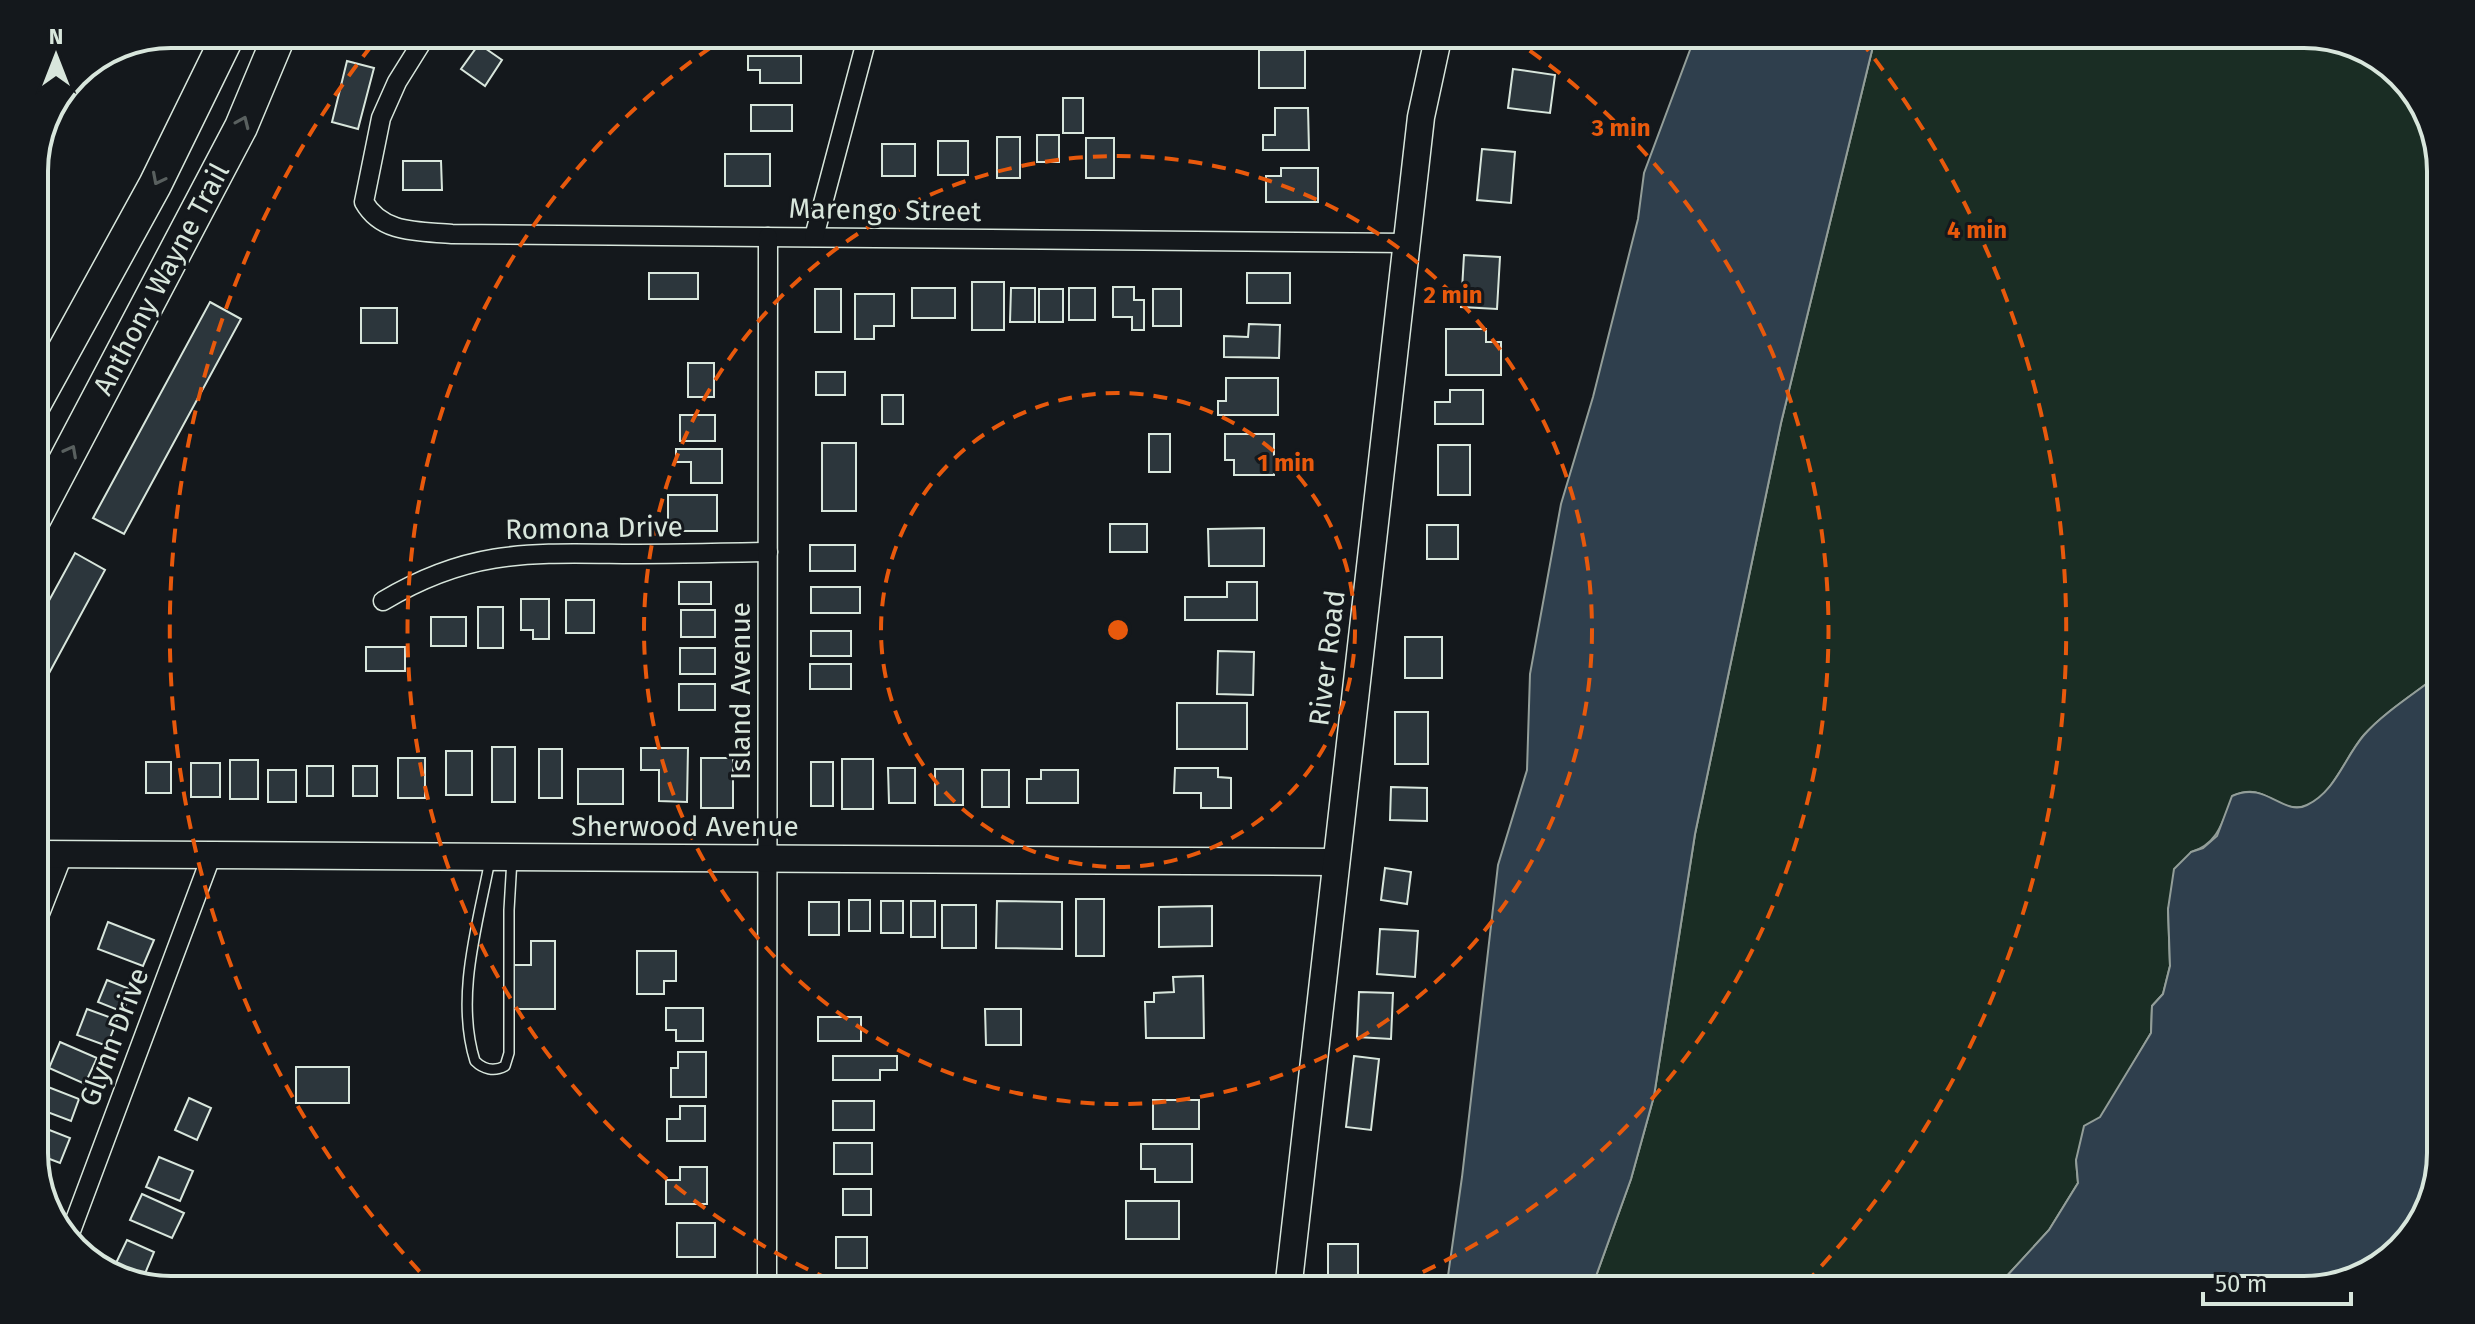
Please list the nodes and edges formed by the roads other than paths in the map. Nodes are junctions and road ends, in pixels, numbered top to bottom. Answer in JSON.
{"nodes":[{"id":1,"x":222,"y":48,"type":"edge"},
{"id":2,"x":274,"y":48,"type":"edge"},
{"id":3,"x":418,"y":48,"type":"edge"},
{"id":4,"x":864,"y":48,"type":"edge"},
{"id":5,"x":1436,"y":48,"type":"edge"},
{"id":6,"x":768,"y":237,"type":"junction"},
{"id":7,"x":814,"y":237,"type":"junction"},
{"id":8,"x":1407,"y":243,"type":"junction"},
{"id":9,"x":48,"y":380,"type":"edge"},
{"id":10,"x":48,"y":493,"type":"edge"},
{"id":11,"x":768,"y":552,"type":"junction"},
{"id":12,"x":383,"y":601,"type":"dead end"},
{"id":13,"x":48,"y":854,"type":"edge"},
{"id":14,"x":212,"y":854,"type":"junction"},
{"id":15,"x":63,"y":855,"type":"junction"},
{"id":16,"x":502,"y":856,"type":"junction"},
{"id":17,"x":768,"y":859,"type":"junction"},
{"id":18,"x":1336,"y":862,"type":"junction"},
{"id":19,"x":48,"y":893,"type":"edge"},
{"id":20,"x":73,"y":1226,"type":"edge"},
{"id":21,"x":767,"y":1276,"type":"edge"},
{"id":22,"x":1290,"y":1276,"type":"edge"}],
"edges":[{"from":1,"to":9,"type":"highway","name":"Anthony Wayne Trail","one_way":true},
{"from":10,"to":2,"type":"highway","name":"Anthony Wayne Trail","one_way":true},
{"from":3,"to":6,"type":"street","name":"Marengo Street"},
{"from":4,"to":7,"type":"street"},
{"from":5,"to":8,"type":"street","name":"River Road"},
{"from":6,"to":7,"type":"street","name":"Marengo Street"},
{"from":6,"to":11,"type":"street","name":"Island Avenue"},
{"from":7,"to":8,"type":"street","name":"Marengo Street"},
{"from":8,"to":18,"type":"street","name":"River Road"},
{"from":11,"to":12,"type":"street","name":"Romona Drive"},
{"from":11,"to":17,"type":"street","name":"Island Avenue"},
{"from":13,"to":15,"type":"street","name":"Sherwood Avenue"},
{"from":14,"to":15,"type":"street","name":"Sherwood Avenue"},
{"from":14,"to":16,"type":"street","name":"Sherwood Avenue"},
{"from":14,"to":20,"type":"street","name":"Glynn Drive"},
{"from":15,"to":19,"type":"street"},
{"from":16,"to":16,"type":"lane"},
{"from":16,"to":17,"type":"street","name":"Sherwood Avenue"},
{"from":17,"to":18,"type":"street","name":"Sherwood Avenue"},
{"from":17,"to":21,"type":"street","name":"Island Avenue"},
{"from":18,"to":22,"type":"street","name":"River Road"}]}
